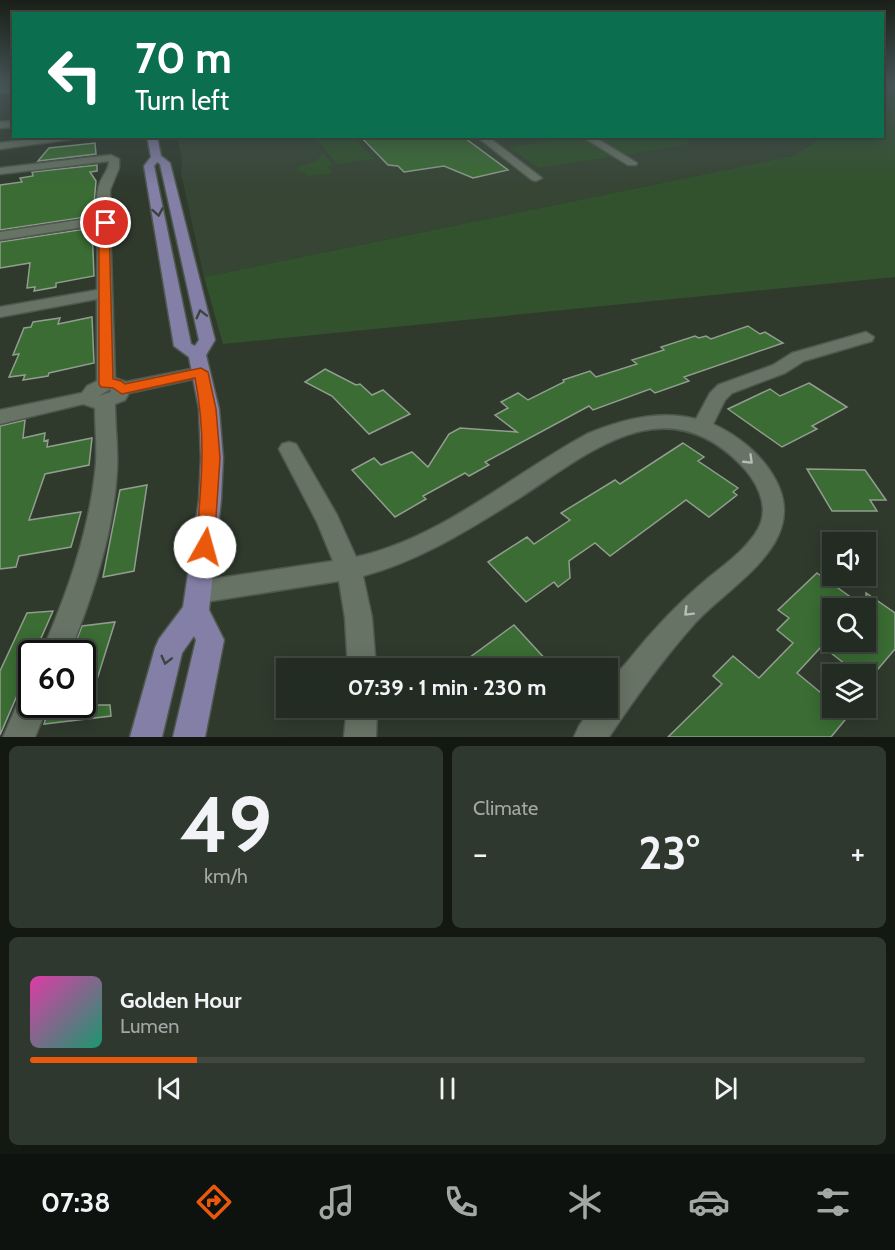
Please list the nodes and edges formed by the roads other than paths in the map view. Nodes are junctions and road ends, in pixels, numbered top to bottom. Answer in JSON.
{"nodes":[{"id":1,"x":71,"y":138,"type":"edge"},
{"id":2,"x":152,"y":138,"type":"edge"},
{"id":3,"x":483,"y":138,"type":"edge"},
{"id":4,"x":588,"y":138,"type":"edge"},
{"id":5,"x":0,"y":146,"type":"edge"},
{"id":6,"x":156,"y":157,"type":"junction"},
{"id":7,"x":632,"y":163,"type":"dead end"},
{"id":8,"x":0,"y":171,"type":"edge"},
{"id":9,"x":536,"y":178,"type":"dead end"},
{"id":10,"x":100,"y":221,"type":"junction"},
{"id":11,"x":0,"y":236,"type":"edge"},
{"id":12,"x":106,"y":293,"type":"junction"},
{"id":13,"x":0,"y":312,"type":"edge"},
{"id":14,"x":866,"y":337,"type":"dead end"},
{"id":15,"x":199,"y":364,"type":"junction"},
{"id":16,"x":106,"y":393,"type":"junction"},
{"id":17,"x":0,"y":417,"type":"edge"},
{"id":18,"x":701,"y":427,"type":"junction"},
{"id":19,"x":289,"y":449,"type":"dead end"},
{"id":20,"x":349,"y":569,"type":"junction"},
{"id":21,"x":198,"y":602,"type":"junction"},
{"id":22,"x":60,"y":640,"type":"edge"},
{"id":23,"x":361,"y":658,"type":"edge"},
{"id":24,"x":27,"y":718,"type":"edge"},
{"id":25,"x":361,"y":718,"type":"edge"},
{"id":26,"x":19,"y":737,"type":"edge"},
{"id":27,"x":146,"y":737,"type":"edge"},
{"id":28,"x":189,"y":737,"type":"edge"},
{"id":29,"x":360,"y":737,"type":"edge"},
{"id":30,"x":590,"y":737,"type":"edge"}],
"edges":[{"from":1,"to":5,"type":"street"},
{"from":2,"to":6,"type":"main road"},
{"from":3,"to":9,"type":"street"},
{"from":4,"to":7,"type":"street"},
{"from":15,"to":6,"type":"main road","one_way":true},
{"from":6,"to":15,"type":"main road","one_way":true},
{"from":8,"to":10,"type":"street"},
{"from":10,"to":11,"type":"street"},
{"from":10,"to":12,"type":"street"},
{"from":12,"to":13,"type":"street"},
{"from":12,"to":16,"type":"street"},
{"from":14,"to":18,"type":"street"},
{"from":15,"to":16,"type":"street"},
{"from":15,"to":21,"type":"main road"},
{"from":16,"to":17,"type":"street"},
{"from":16,"to":22,"type":"street"},
{"from":18,"to":20,"type":"street"},
{"from":18,"to":30,"type":"street","one_way":true},
{"from":19,"to":20,"type":"street"},
{"from":20,"to":21,"type":"street"},
{"from":20,"to":23,"type":"street"},
{"from":21,"to":27,"type":"main road","one_way":true},
{"from":21,"to":28,"type":"main road"},
{"from":24,"to":26,"type":"street"},
{"from":25,"to":29,"type":"street"}]}
